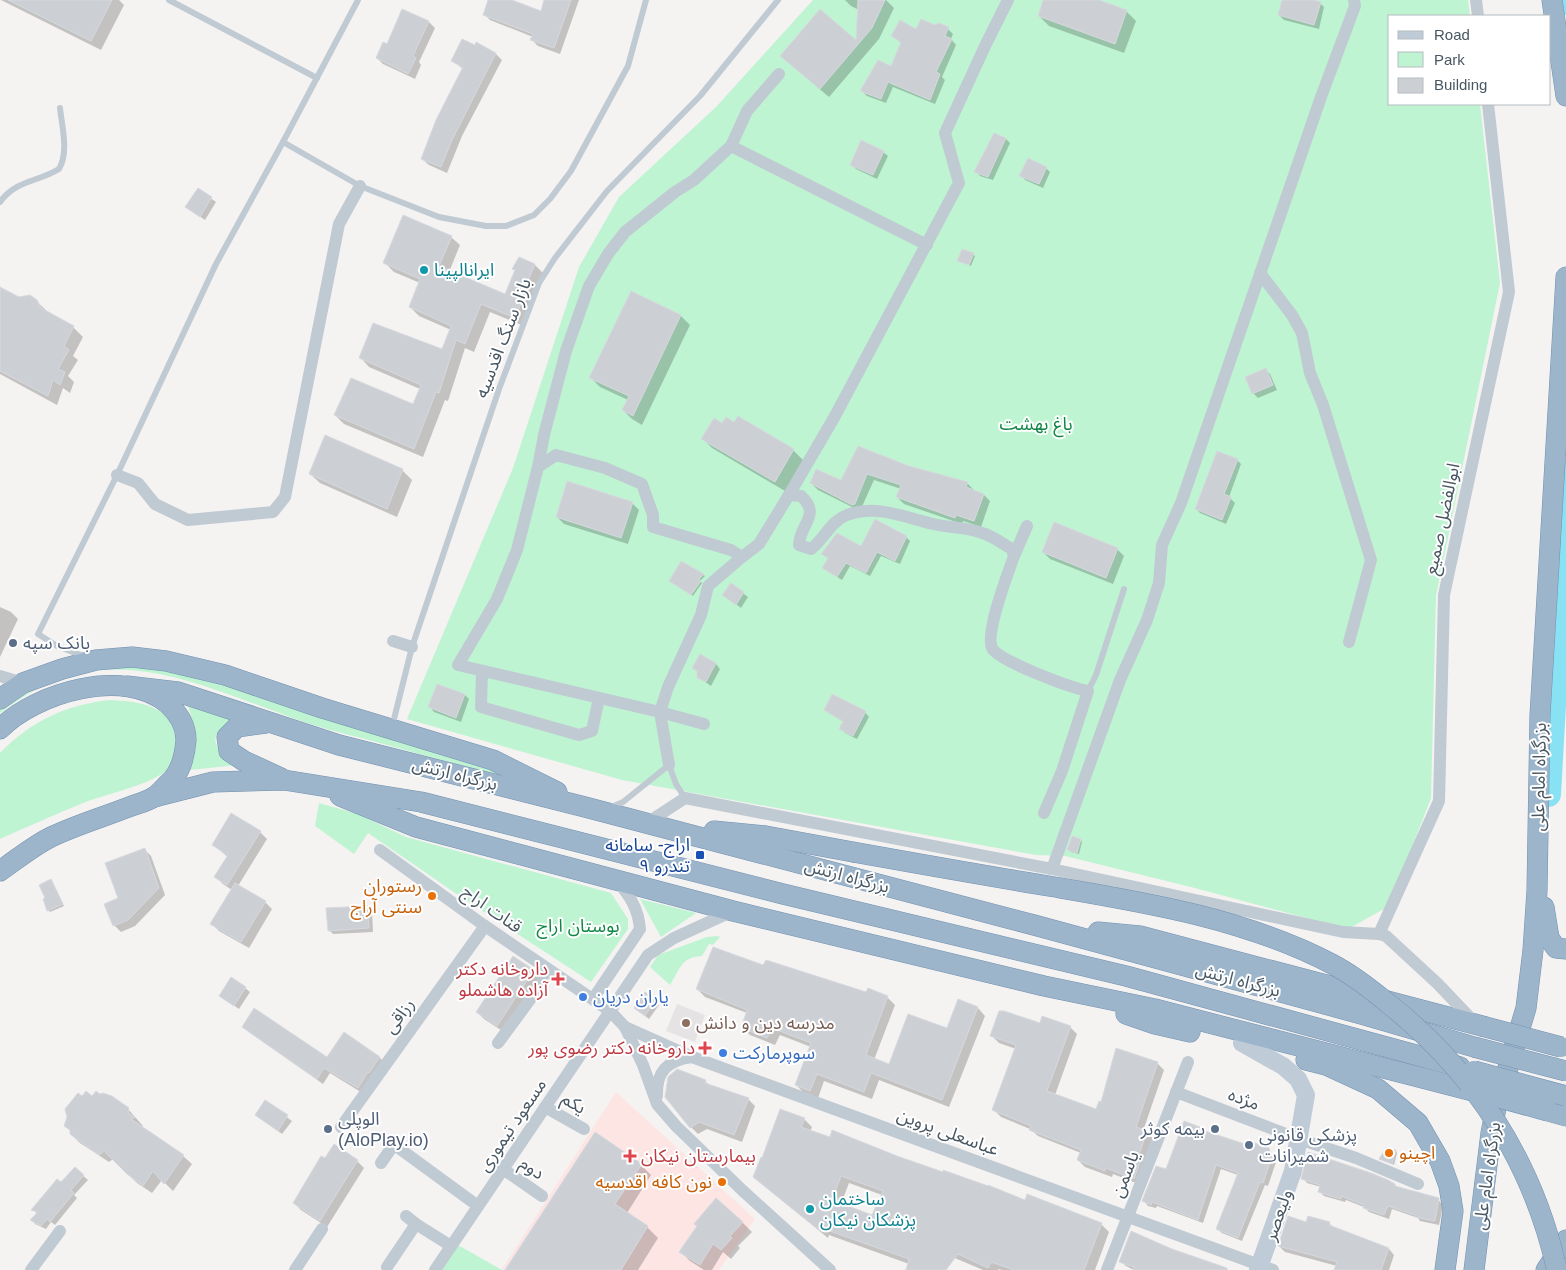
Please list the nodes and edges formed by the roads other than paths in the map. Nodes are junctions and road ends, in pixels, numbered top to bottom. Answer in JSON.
{"nodes":[{"id":1,"x":169,"y":0,"type":"edge"},
{"id":2,"x":358,"y":0,"type":"edge"},
{"id":3,"x":646,"y":0,"type":"edge"},
{"id":4,"x":778,"y":0,"type":"edge"},
{"id":5,"x":1008,"y":0,"type":"edge"},
{"id":6,"x":1354,"y":0,"type":"edge"},
{"id":7,"x":1476,"y":0,"type":"edge"},
{"id":8,"x":1552,"y":0,"type":"edge"},
{"id":9,"x":1478,"y":15,"type":"edge"},
{"id":10,"x":779,"y":74,"type":"dead end"},
{"id":11,"x":317,"y":78,"type":"junction"},
{"id":12,"x":1566,"y":96,"type":"edge"},
{"id":13,"x":1488,"y":105,"type":"edge"},
{"id":14,"x":60,"y":108,"type":"dead end"},
{"id":15,"x":283,"y":142,"type":"junction"},
{"id":16,"x":731,"y":146,"type":"junction"},
{"id":17,"x":360,"y":186,"type":"junction"},
{"id":18,"x":0,"y":202,"type":"edge"},
{"id":19,"x":927,"y":245,"type":"junction"},
{"id":20,"x":1260,"y":273,"type":"junction"},
{"id":21,"x":1566,"y":278,"type":"edge"},
{"id":22,"x":538,"y":467,"type":"junction"},
{"id":23,"x":117,"y":475,"type":"junction"},
{"id":24,"x":789,"y":495,"type":"junction"},
{"id":25,"x":1027,"y":526,"type":"dead end"},
{"id":26,"x":1014,"y":556,"type":"junction"},
{"id":27,"x":742,"y":557,"type":"junction"},
{"id":28,"x":1124,"y":589,"type":"dead end"},
{"id":29,"x":393,"y":641,"type":"dead end"},
{"id":30,"x":1349,"y":642,"type":"dead end"},
{"id":31,"x":412,"y":647,"type":"junction"},
{"id":32,"x":96,"y":660,"type":"junction"},
{"id":33,"x":482,"y":670,"type":"junction"},
{"id":34,"x":0,"y":676,"type":"edge"},
{"id":35,"x":23,"y":683,"type":"junction"},
{"id":36,"x":126,"y":686,"type":"junction"},
{"id":37,"x":1088,"y":692,"type":"junction"},
{"id":38,"x":599,"y":698,"type":"junction"},
{"id":39,"x":0,"y":699,"type":"edge"},
{"id":40,"x":660,"y":712,"type":"junction"},
{"id":41,"x":270,"y":722,"type":"junction"},
{"id":42,"x":704,"y":724,"type":"dead end"},
{"id":43,"x":392,"y":729,"type":"junction"},
{"id":44,"x":0,"y":730,"type":"edge"},
{"id":45,"x":670,"y":765,"type":"junction"},
{"id":46,"x":284,"y":780,"type":"junction"},
{"id":47,"x":311,"y":783,"type":"junction"},
{"id":48,"x":154,"y":797,"type":"junction"},
{"id":49,"x":685,"y":798,"type":"junction"},
{"id":50,"x":594,"y":809,"type":"junction"},
{"id":51,"x":1044,"y":813,"type":"dead end"},
{"id":52,"x":647,"y":824,"type":"junction"},
{"id":53,"x":380,"y":850,"type":"dead end"},
{"id":54,"x":1052,"y":868,"type":"junction"},
{"id":55,"x":0,"y":871,"type":"edge"},
{"id":56,"x":617,"y":880,"type":"junction"},
{"id":57,"x":1537,"y":891,"type":"junction"},
{"id":58,"x":783,"y":894,"type":"junction"},
{"id":59,"x":733,"y":911,"type":"junction"},
{"id":60,"x":1034,"y":925,"type":"junction"},
{"id":61,"x":485,"y":926,"type":"junction"},
{"id":62,"x":823,"y":933,"type":"junction"},
{"id":63,"x":1379,"y":934,"type":"junction"},
{"id":64,"x":1566,"y":949,"type":"edge"},
{"id":65,"x":551,"y":971,"type":"junction"},
{"id":66,"x":1044,"y":986,"type":"junction"},
{"id":67,"x":593,"y":999,"type":"junction"},
{"id":68,"x":610,"y":1011,"type":"junction"},
{"id":69,"x":1479,"y":1025,"type":"junction"},
{"id":70,"x":625,"y":1027,"type":"junction"},
{"id":71,"x":498,"y":1043,"type":"dead end"},
{"id":72,"x":1242,"y":1043,"type":"junction"},
{"id":73,"x":1565,"y":1047,"type":"edge"},
{"id":74,"x":692,"y":1057,"type":"junction"},
{"id":75,"x":1188,"y":1062,"type":"dead end"},
{"id":76,"x":1566,"y":1071,"type":"edge"},
{"id":77,"x":1472,"y":1080,"type":"junction"},
{"id":78,"x":1176,"y":1092,"type":"junction"},
{"id":79,"x":1566,"y":1096,"type":"edge"},
{"id":80,"x":657,"y":1104,"type":"junction"},
{"id":81,"x":545,"y":1107,"type":"junction"},
{"id":82,"x":1557,"y":1113,"type":"edge"},
{"id":83,"x":341,"y":1127,"type":"dead end"},
{"id":84,"x":584,"y":1130,"type":"dead end"},
{"id":85,"x":1299,"y":1139,"type":"junction"},
{"id":86,"x":381,"y":1163,"type":"dead end"},
{"id":87,"x":503,"y":1169,"type":"junction"},
{"id":88,"x":1418,"y":1184,"type":"dead end"},
{"id":89,"x":542,"y":1196,"type":"dead end"},
{"id":90,"x":478,"y":1206,"type":"junction"},
{"id":91,"x":406,"y":1216,"type":"dead end"},
{"id":92,"x":1127,"y":1217,"type":"junction"},
{"id":93,"x":416,"y":1224,"type":"junction"},
{"id":94,"x":322,"y":1229,"type":"dead end"},
{"id":95,"x":60,"y":1231,"type":"dead end"},
{"id":96,"x":1566,"y":1240,"type":"edge"},
{"id":97,"x":451,"y":1246,"type":"junction"},
{"id":98,"x":387,"y":1267,"type":"dead end"},
{"id":99,"x":1264,"y":1268,"type":"edge"},
{"id":100,"x":31,"y":1270,"type":"edge"},
{"id":101,"x":295,"y":1270,"type":"edge"},
{"id":102,"x":435,"y":1270,"type":"edge"},
{"id":103,"x":830,"y":1270,"type":"edge"},
{"id":104,"x":1106,"y":1270,"type":"edge"},
{"id":105,"x":1445,"y":1270,"type":"edge"},
{"id":106,"x":1474,"y":1270,"type":"edge"},
{"id":107,"x":1546,"y":1270,"type":"edge"},
{"id":108,"x":1557,"y":1270,"type":"edge"}],
"edges":[{"from":1,"to":11,"type":"lane"},
{"from":2,"to":11,"type":"lane"},
{"from":3,"to":17,"type":"lane"},
{"from":4,"to":31,"type":"lane","name":"بازار سنگ اقدسیه"},
{"from":5,"to":19,"type":"street"},
{"from":6,"to":20,"type":"street"},
{"from":7,"to":9,"type":"street"},
{"from":8,"to":12,"type":"highway"},
{"from":10,"to":16,"type":"street"},
{"from":11,"to":15,"type":"lane"},
{"from":13,"to":63,"type":"street","name":"ابوالفضل صمیع"},
{"from":14,"to":18,"type":"lane"},
{"from":15,"to":17,"type":"lane"},
{"from":15,"to":23,"type":"lane"},
{"from":16,"to":19,"type":"street"},
{"from":16,"to":22,"type":"street"},
{"from":17,"to":23,"type":"street"},
{"from":19,"to":24,"type":"street"},
{"from":20,"to":30,"type":"street"},
{"from":20,"to":54,"type":"street"},
{"from":21,"to":57,"type":"highway","name":"بزرگراه امام علی"},
{"from":22,"to":27,"type":"street"},
{"from":22,"to":33,"type":"street"},
{"from":23,"to":32,"type":"lane"},
{"from":24,"to":26,"type":"street"},
{"from":24,"to":27,"type":"street"},
{"from":25,"to":26,"type":"street"},
{"from":26,"to":37,"type":"street"},
{"from":27,"to":40,"type":"street"},
{"from":28,"to":37,"type":"lane"},
{"from":29,"to":31,"type":"street"},
{"from":31,"to":43,"type":"lane","name":"بازار سنگ اقدسیه"},
{"from":32,"to":35,"type":"highway"},
{"from":32,"to":43,"type":"highway"},
{"from":33,"to":38,"type":"street"},
{"from":33,"to":38,"type":"street"},
{"from":34,"to":35,"type":"street"},
{"from":35,"to":39,"type":"highway"},
{"from":36,"to":41,"type":"highway","name":"بزرگراه ارتش"},
{"from":36,"to":44,"type":"highway"},
{"from":36,"to":48,"type":"highway"},
{"from":37,"to":51,"type":"street"},
{"from":38,"to":40,"type":"street"},
{"from":40,"to":42,"type":"street"},
{"from":40,"to":45,"type":"street"},
{"from":41,"to":46,"type":"highway"},
{"from":41,"to":50,"type":"highway","name":"بزرگراه ارتش"},
{"from":43,"to":50,"type":"highway"},
{"from":45,"to":49,"type":"lane"},
{"from":45,"to":50,"type":"lane"},
{"from":46,"to":47,"type":"highway","name":"بزرگراه ارتش"},
{"from":46,"to":48,"type":"highway","name":"بزرگراه ارتش"},
{"from":47,"to":56,"type":"highway"},
{"from":47,"to":58,"type":"highway","name":"بزرگراه ارتش"},
{"from":48,"to":55,"type":"highway"},
{"from":49,"to":52,"type":"street"},
{"from":49,"to":54,"type":"street"},
{"from":50,"to":52,"type":"highway","name":"بزرگراه ارتش"},
{"from":52,"to":60,"type":"highway","name":"بزرگراه ارتش"},
{"from":52,"to":108,"type":"highway","bridge":true},
{"from":53,"to":61,"type":"street","name":"قنات اراج"},
{"from":54,"to":63,"type":"street"},
{"from":56,"to":59,"type":"highway"},
{"from":56,"to":67,"type":"street"},
{"from":57,"to":64,"type":"highway"},
{"from":57,"to":106,"type":"highway","name":"بزرگراه امام علی"},
{"from":58,"to":59,"type":"highway"},
{"from":58,"to":62,"type":"highway"},
{"from":58,"to":77,"type":"highway","name":"بزرگراه ارتش"},
{"from":59,"to":62,"type":"highway"},
{"from":59,"to":68,"type":"street","name":"مسعود تیموری"},
{"from":60,"to":69,"type":"highway"},
{"from":60,"to":76,"type":"highway","name":"بزرگراه ارتش","bridge":true},
{"from":61,"to":65,"type":"street","name":"قنات اراج"},
{"from":61,"to":83,"type":"street","name":"رزاقی"},
{"from":62,"to":66,"type":"highway"},
{"from":63,"to":69,"type":"street"},
{"from":65,"to":67,"type":"street","name":"قنات اراج"},
{"from":65,"to":71,"type":"street"},
{"from":66,"to":72,"type":"highway"},
{"from":66,"to":77,"type":"highway"},
{"from":67,"to":68,"type":"street","name":"قنات اراج"},
{"from":68,"to":70,"type":"street","name":"قنات اراج"},
{"from":68,"to":81,"type":"street","name":"مسعود تیموری"},
{"from":69,"to":73,"type":"highway","bridge":true},
{"from":70,"to":74,"type":"street","name":"عباسعلی پروین"},
{"from":70,"to":80,"type":"street"},
{"from":72,"to":85,"type":"main road","name":"ولیعصر"},
{"from":72,"to":105,"type":"highway"},
{"from":74,"to":80,"type":"street"},
{"from":74,"to":92,"type":"street","name":"عباسعلی پروین"},
{"from":75,"to":78,"type":"street","name":"یاسمن"},
{"from":77,"to":79,"type":"highway","name":"بزرگراه ارتش","bridge":true},
{"from":77,"to":82,"type":"highway","bridge":true},
{"from":78,"to":85,"type":"street","name":"مژده"},
{"from":78,"to":92,"type":"street","name":"یاسمن"},
{"from":80,"to":103,"type":"street"},
{"from":81,"to":84,"type":"street","name":"یکم"},
{"from":81,"to":87,"type":"street","name":"مسعود تیموری"},
{"from":85,"to":88,"type":"street"},
{"from":85,"to":99,"type":"main road","name":"ولیعصر"},
{"from":86,"to":90,"type":"street"},
{"from":87,"to":89,"type":"street","name":"دوم"},
{"from":87,"to":90,"type":"street","name":"مسعود تیموری"},
{"from":90,"to":97,"type":"street","name":"مسعود تیموری"},
{"from":91,"to":93,"type":"street"},
{"from":92,"to":99,"type":"street","name":"عباسعلی پروین"},
{"from":92,"to":104,"type":"street","name":"یاسمن"},
{"from":93,"to":97,"type":"street"},
{"from":93,"to":98,"type":"street"},
{"from":94,"to":101,"type":"street"},
{"from":95,"to":100,"type":"street"},
{"from":96,"to":107,"type":"highway"},
{"from":97,"to":102,"type":"street","name":"مسعود تیموری"}]}
